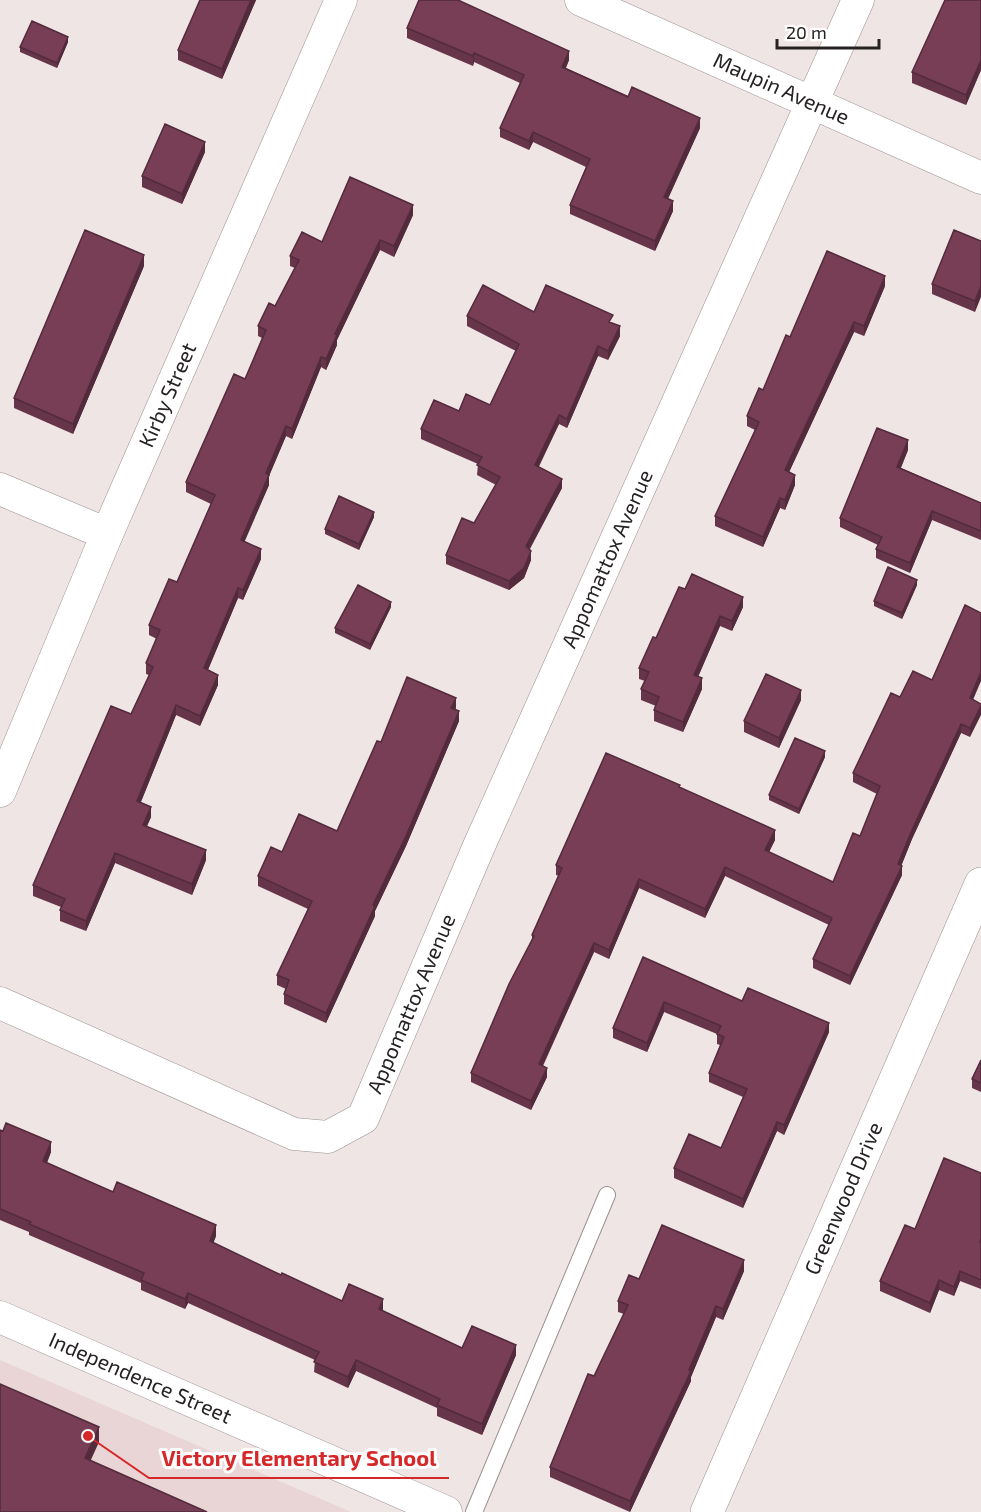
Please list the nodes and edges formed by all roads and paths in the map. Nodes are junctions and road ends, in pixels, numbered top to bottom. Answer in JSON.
{"nodes":[{"id":1,"x":341,"y":0,"type":"edge"},
{"id":2,"x":581,"y":0,"type":"edge"},
{"id":3,"x":858,"y":0,"type":"edge"},
{"id":4,"x":813,"y":102,"type":"junction"},
{"id":5,"x":981,"y":178,"type":"edge"},
{"id":6,"x":0,"y":489,"type":"edge"},
{"id":7,"x":107,"y":534,"type":"junction"},
{"id":8,"x":0,"y":791,"type":"edge"},
{"id":9,"x":981,"y":884,"type":"edge"},
{"id":10,"x":0,"y":1003,"type":"edge"},
{"id":11,"x":607,"y":1195,"type":"dead end"},
{"id":12,"x":0,"y":1317,"type":"edge"},
{"id":13,"x":446,"y":1512,"type":"edge"},
{"id":14,"x":474,"y":1512,"type":"edge"},
{"id":15,"x":707,"y":1512,"type":"edge"}],
"edges":[{"from":1,"to":7,"type":"street","name":"Kirby Street"},
{"from":2,"to":4,"type":"street","name":"Maupin Avenue"},
{"from":3,"to":4,"type":"street","name":"Appomattox Avenue"},
{"from":4,"to":5,"type":"street","name":"Maupin Avenue"},
{"from":4,"to":10,"type":"street","name":"Appomattox Avenue"},
{"from":6,"to":7,"type":"street"},
{"from":7,"to":8,"type":"street","name":"Kirby Street"},
{"from":9,"to":15,"type":"street","name":"Greenwood Drive"},
{"from":11,"to":14,"type":"lane"},
{"from":12,"to":13,"type":"street","name":"Independence Street"}]}
